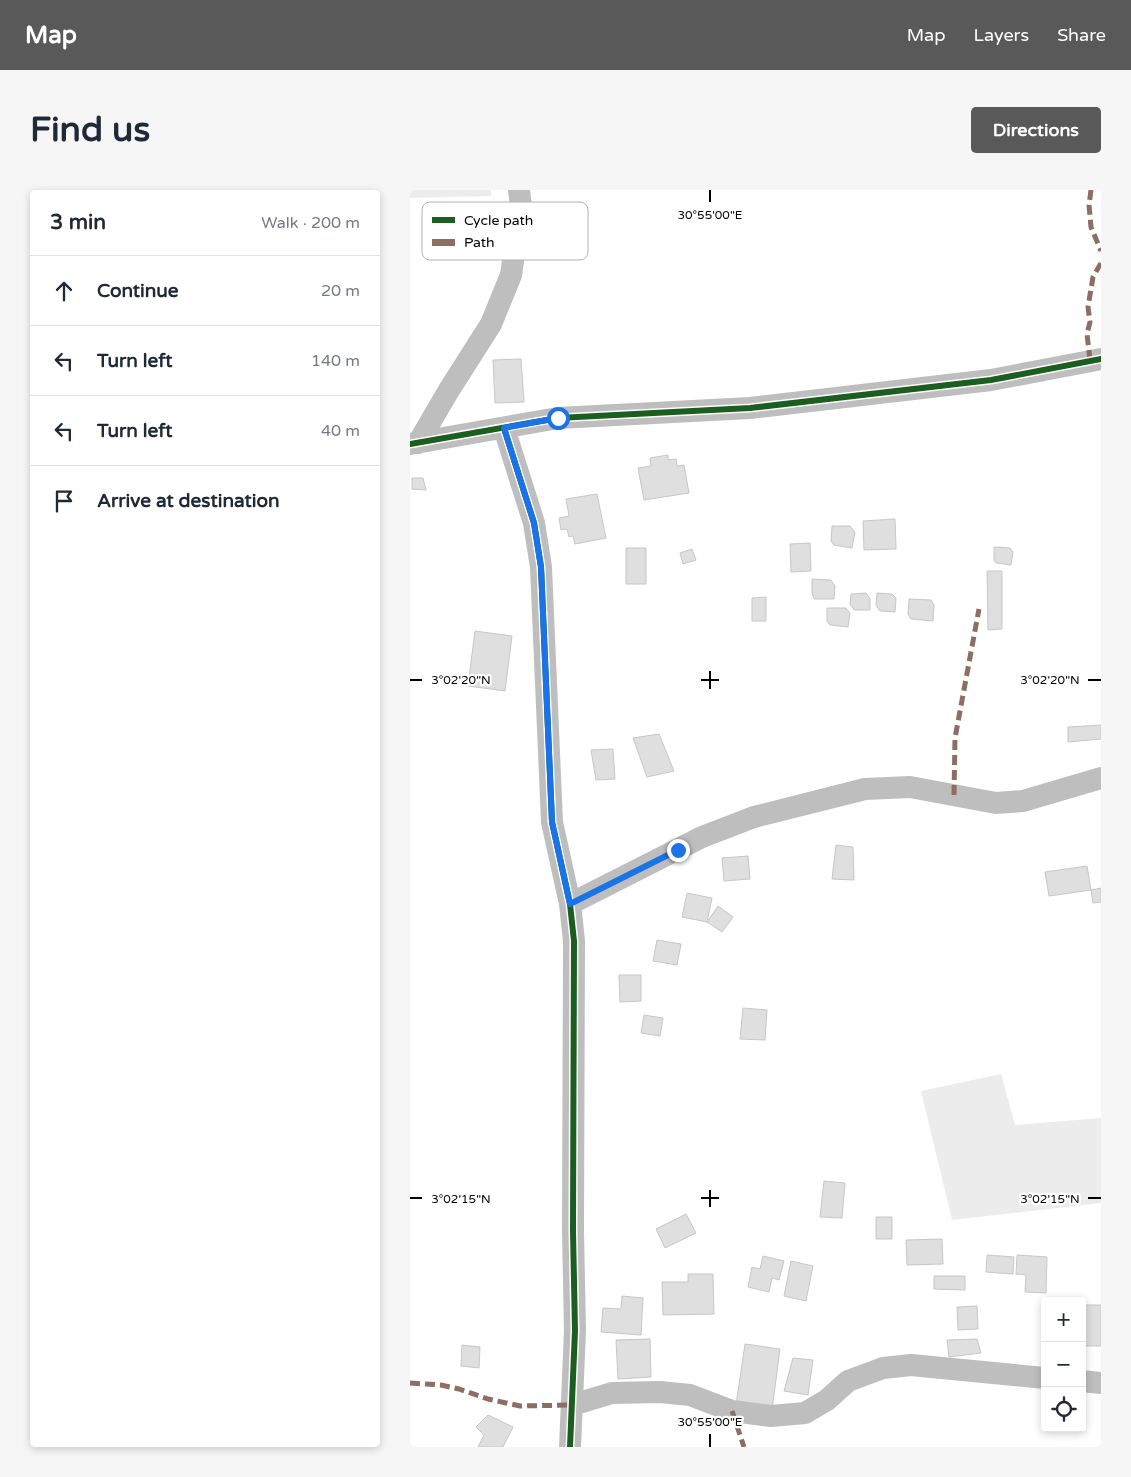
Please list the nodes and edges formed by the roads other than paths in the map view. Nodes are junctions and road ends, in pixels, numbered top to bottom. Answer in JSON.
{"nodes":[{"id":1,"x":513,"y":260,"type":"edge"},
{"id":2,"x":1101,"y":359,"type":"edge"},
{"id":3,"x":504,"y":428,"type":"junction"},
{"id":4,"x":414,"y":444,"type":"edge"},
{"id":5,"x":1101,"y":778,"type":"edge"},
{"id":6,"x":570,"y":904,"type":"junction"},
{"id":7,"x":1041,"y":1378,"type":"edge"},
{"id":8,"x":1086,"y":1381,"type":"edge"},
{"id":9,"x":1101,"y":1383,"type":"edge"},
{"id":10,"x":572,"y":1405,"type":"junction"},
{"id":11,"x":570,"y":1447,"type":"edge"}],
"edges":[{"from":1,"to":4,"type":"street"},
{"from":2,"to":3,"type":"street"},
{"from":3,"to":4,"type":"street"},
{"from":3,"to":6,"type":"street"},
{"from":5,"to":6,"type":"street"},
{"from":6,"to":10,"type":"street"},
{"from":7,"to":10,"type":"street"},
{"from":8,"to":9,"type":"street"},
{"from":10,"to":11,"type":"street"}]}
